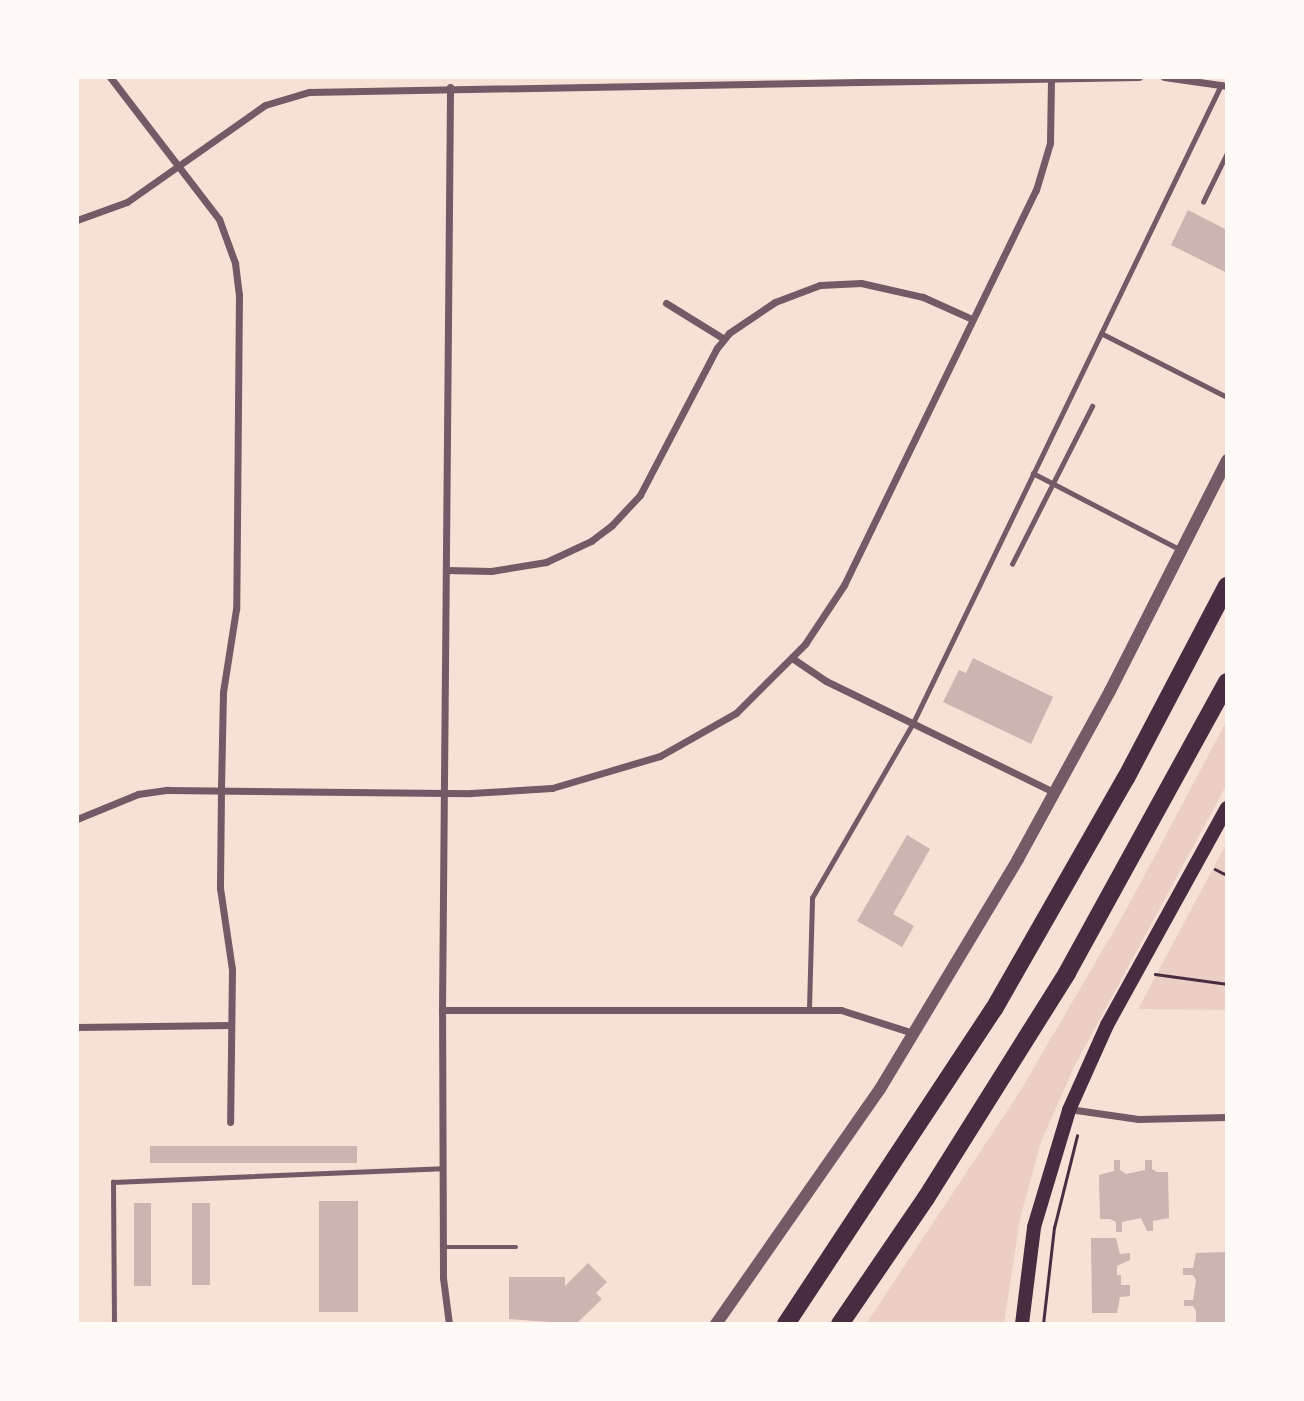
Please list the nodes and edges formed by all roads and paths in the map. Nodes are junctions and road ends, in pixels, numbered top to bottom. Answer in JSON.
{"nodes":[{"id":1,"x":110,"y":77,"type":"edge"},
{"id":2,"x":1139,"y":77,"type":"edge"},
{"id":3,"x":1164,"y":77,"type":"edge"},
{"id":4,"x":817,"y":79,"type":"edge"},
{"id":5,"x":1051,"y":79,"type":"junction"},
{"id":6,"x":1224,"y":85,"type":"edge"},
{"id":7,"x":450,"y":87,"type":"junction"},
{"id":8,"x":1227,"y":153,"type":"edge"},
{"id":9,"x":179,"y":164,"type":"junction"},
{"id":10,"x":1203,"y":202,"type":"dead end"},
{"id":11,"x":77,"y":220,"type":"edge"},
{"id":12,"x":666,"y":303,"type":"dead end"},
{"id":13,"x":972,"y":319,"type":"junction"},
{"id":14,"x":1101,"y":332,"type":"junction"},
{"id":15,"x":724,"y":338,"type":"junction"},
{"id":16,"x":1227,"y":397,"type":"edge"},
{"id":17,"x":1092,"y":406,"type":"dead end"},
{"id":18,"x":1227,"y":460,"type":"edge"},
{"id":19,"x":1033,"y":473,"type":"junction"},
{"id":20,"x":1053,"y":484,"type":"junction"},
{"id":21,"x":1182,"y":550,"type":"junction"},
{"id":22,"x":1012,"y":564,"type":"dead end"},
{"id":23,"x":447,"y":570,"type":"junction"},
{"id":24,"x":1227,"y":586,"type":"edge"},
{"id":25,"x":792,"y":659,"type":"junction"},
{"id":26,"x":1227,"y":682,"type":"edge"},
{"id":27,"x":912,"y":725,"type":"junction"},
{"id":28,"x":221,"y":790,"type":"junction"},
{"id":29,"x":1054,"y":792,"type":"junction"},
{"id":30,"x":444,"y":793,"type":"junction"},
{"id":31,"x":1227,"y":808,"type":"edge"},
{"id":32,"x":77,"y":819,"type":"edge"},
{"id":33,"x":1215,"y":869,"type":"dead end"},
{"id":34,"x":1227,"y":875,"type":"edge"},
{"id":35,"x":1155,"y":974,"type":"dead end"},
{"id":36,"x":1227,"y":984,"type":"edge"},
{"id":37,"x":809,"y":1008,"type":"junction"},
{"id":38,"x":442,"y":1010,"type":"junction"},
{"id":39,"x":231,"y":1026,"type":"junction"},
{"id":40,"x":77,"y":1027,"type":"edge"},
{"id":41,"x":913,"y":1033,"type":"junction"},
{"id":42,"x":1069,"y":1109,"type":"junction"},
{"id":43,"x":1227,"y":1117,"type":"edge"},
{"id":44,"x":230,"y":1122,"type":"dead end"},
{"id":45,"x":1078,"y":1139,"type":"dead end"},
{"id":46,"x":442,"y":1168,"type":"junction"},
{"id":47,"x":443,"y":1247,"type":"junction"},
{"id":48,"x":516,"y":1247,"type":"dead end"},
{"id":49,"x":114,"y":1324,"type":"edge"},
{"id":50,"x":449,"y":1324,"type":"edge"},
{"id":51,"x":716,"y":1324,"type":"edge"},
{"id":52,"x":786,"y":1324,"type":"edge"},
{"id":53,"x":840,"y":1324,"type":"edge"},
{"id":54,"x":1021,"y":1324,"type":"edge"},
{"id":55,"x":1043,"y":1324,"type":"edge"}],
"edges":[{"from":1,"to":9,"type":"street"},
{"from":2,"to":5,"type":"street"},
{"from":3,"to":6,"type":"street"},
{"from":4,"to":5,"type":"street"},
{"from":4,"to":7,"type":"street"},
{"from":5,"to":13,"type":"street"},
{"from":6,"to":14,"type":"lane"},
{"from":7,"to":9,"type":"street"},
{"from":7,"to":23,"type":"street"},
{"from":8,"to":10,"type":"lane"},
{"from":9,"to":11,"type":"street"},
{"from":9,"to":28,"type":"street"},
{"from":12,"to":15,"type":"street"},
{"from":13,"to":15,"type":"street"},
{"from":13,"to":25,"type":"street"},
{"from":14,"to":16,"type":"lane"},
{"from":14,"to":19,"type":"lane"},
{"from":15,"to":23,"type":"street"},
{"from":17,"to":20,"type":"lane"},
{"from":18,"to":21,"type":"street"},
{"from":19,"to":20,"type":"lane"},
{"from":19,"to":27,"type":"lane"},
{"from":20,"to":21,"type":"lane"},
{"from":20,"to":22,"type":"lane"},
{"from":21,"to":29,"type":"street"},
{"from":23,"to":30,"type":"street"},
{"from":24,"to":52,"type":"highway"},
{"from":25,"to":27,"type":"street"},
{"from":25,"to":30,"type":"street"},
{"from":26,"to":53,"type":"highway"},
{"from":27,"to":29,"type":"street"},
{"from":27,"to":37,"type":"lane"},
{"from":28,"to":30,"type":"street"},
{"from":28,"to":32,"type":"street"},
{"from":28,"to":39,"type":"street"},
{"from":29,"to":41,"type":"street"},
{"from":30,"to":38,"type":"street"},
{"from":31,"to":42,"type":"main road"},
{"from":33,"to":34,"type":"path"},
{"from":35,"to":36,"type":"path"},
{"from":37,"to":38,"type":"street"},
{"from":37,"to":41,"type":"street"},
{"from":38,"to":46,"type":"street"},
{"from":39,"to":40,"type":"street"},
{"from":39,"to":44,"type":"street"},
{"from":41,"to":51,"type":"street"},
{"from":42,"to":43,"type":"street"},
{"from":42,"to":54,"type":"main road"},
{"from":45,"to":55,"type":"path"},
{"from":46,"to":47,"type":"street"},
{"from":46,"to":49,"type":"lane"},
{"from":47,"to":48,"type":"lane"},
{"from":47,"to":50,"type":"street"}]}
